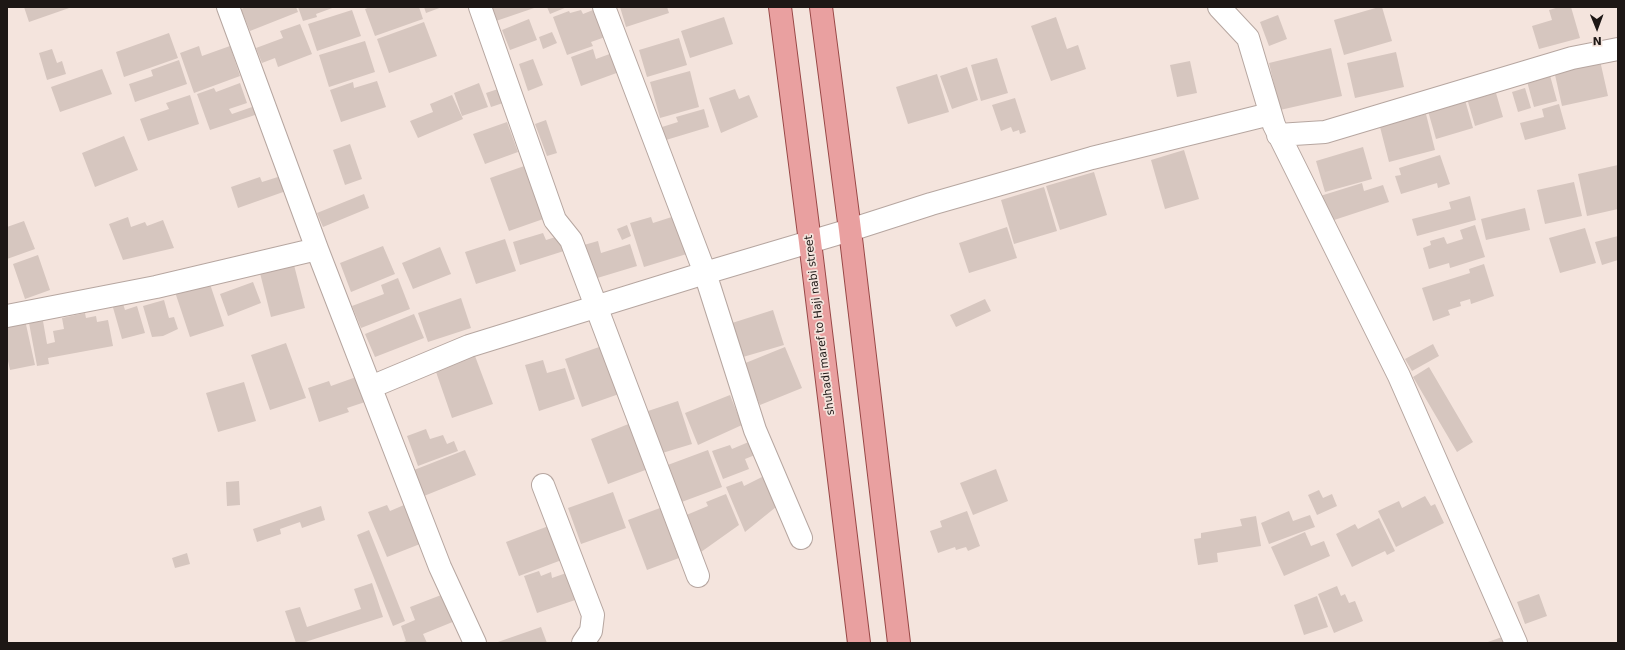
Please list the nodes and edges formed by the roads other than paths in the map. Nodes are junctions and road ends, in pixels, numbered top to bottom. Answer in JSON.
{"nodes":[{"id":1,"x":228,"y":7,"type":"edge"},
{"id":2,"x":480,"y":7,"type":"edge"},
{"id":3,"x":604,"y":7,"type":"edge"},
{"id":4,"x":780,"y":7,"type":"edge"},
{"id":5,"x":821,"y":7,"type":"edge"},
{"id":6,"x":1219,"y":7,"type":"edge"},
{"id":7,"x":1618,"y":49,"type":"edge"},
{"id":8,"x":1270,"y":114,"type":"junction"},
{"id":9,"x":1278,"y":135,"type":"junction"},
{"id":10,"x":850,"y":230,"type":"junction"},
{"id":11,"x":810,"y":242,"type":"junction"},
{"id":12,"x":317,"y":249,"type":"junction"},
{"id":13,"x":705,"y":273,"type":"junction"},
{"id":14,"x":596,"y":307,"type":"junction"},
{"id":15,"x":7,"y":316,"type":"edge"},
{"id":16,"x":371,"y":387,"type":"junction"},
{"id":17,"x":543,"y":485,"type":"dead end"},
{"id":18,"x":801,"y":538,"type":"dead end"},
{"id":19,"x":698,"y":576,"type":"dead end"},
{"id":20,"x":475,"y":643,"type":"edge"},
{"id":21,"x":583,"y":643,"type":"edge"},
{"id":22,"x":859,"y":643,"type":"edge"},
{"id":23,"x":899,"y":643,"type":"edge"},
{"id":24,"x":1516,"y":643,"type":"edge"}],
"edges":[{"from":1,"to":12,"type":"street"},
{"from":2,"to":14,"type":"street"},
{"from":3,"to":13,"type":"street"},
{"from":4,"to":11,"type":"main road","name":"shuhadi maref to Haji nabi street"},
{"from":5,"to":10,"type":"main road"},
{"from":6,"to":8,"type":"street"},
{"from":7,"to":9,"type":"street"},
{"from":8,"to":9,"type":"street"},
{"from":8,"to":10,"type":"street"},
{"from":9,"to":24,"type":"street"},
{"from":10,"to":11,"type":"street"},
{"from":10,"to":23,"type":"main road"},
{"from":11,"to":13,"type":"street"},
{"from":11,"to":22,"type":"main road","name":"shuhadi maref to Haji nabi street"},
{"from":12,"to":15,"type":"street"},
{"from":12,"to":16,"type":"street"},
{"from":13,"to":14,"type":"street"},
{"from":13,"to":18,"type":"street"},
{"from":14,"to":16,"type":"street"},
{"from":14,"to":19,"type":"street"},
{"from":16,"to":20,"type":"street"},
{"from":17,"to":21,"type":"street"}]}
